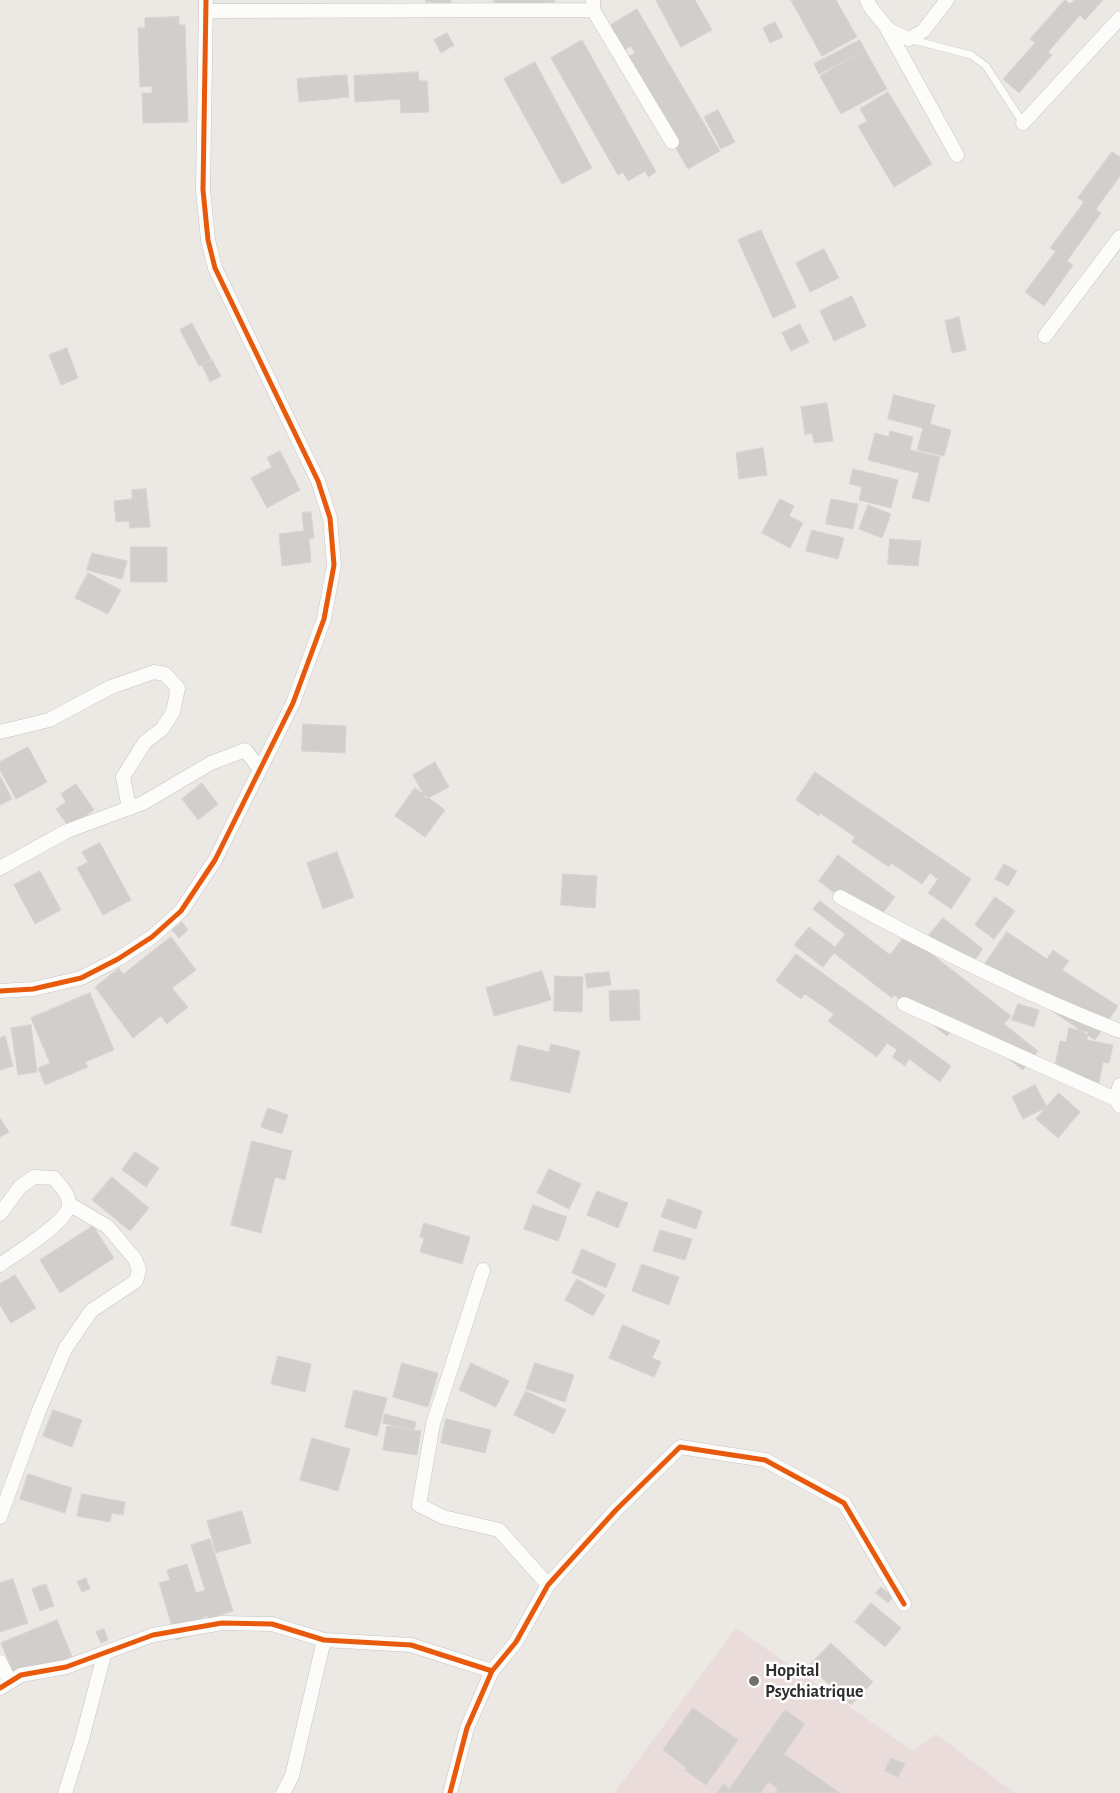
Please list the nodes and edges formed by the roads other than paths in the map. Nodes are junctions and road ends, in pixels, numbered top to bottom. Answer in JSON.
{"nodes":[{"id":1,"x":867,"y":0,"type":"edge"},
{"id":2,"x":947,"y":0,"type":"edge"},
{"id":3,"x":593,"y":5,"type":"edge"},
{"id":4,"x":206,"y":6,"type":"edge"},
{"id":5,"x":1120,"y":18,"type":"edge"},
{"id":6,"x":885,"y":25,"type":"junction"},
{"id":7,"x":909,"y":39,"type":"junction"},
{"id":8,"x":1023,"y":123,"type":"joint"},
{"id":9,"x":672,"y":142,"type":"dead end"},
{"id":10,"x":957,"y":155,"type":"dead end"},
{"id":11,"x":1120,"y":237,"type":"edge"},
{"id":12,"x":1045,"y":336,"type":"dead end"},
{"id":13,"x":0,"y":732,"type":"edge"},
{"id":14,"x":260,"y":770,"type":"junction"},
{"id":15,"x":129,"y":808,"type":"junction"},
{"id":16,"x":0,"y":868,"type":"edge"},
{"id":17,"x":840,"y":898,"type":"dead end"},
{"id":18,"x":0,"y":991,"type":"edge"},
{"id":19,"x":904,"y":1004,"type":"dead end"},
{"id":20,"x":1120,"y":1031,"type":"edge"},
{"id":21,"x":1120,"y":1085,"type":"edge"},
{"id":22,"x":1118,"y":1102,"type":"edge"},
{"id":23,"x":69,"y":1204,"type":"junction"},
{"id":24,"x":0,"y":1214,"type":"edge"},
{"id":25,"x":0,"y":1265,"type":"edge"},
{"id":26,"x":483,"y":1270,"type":"dead end"},
{"id":27,"x":0,"y":1517,"type":"edge"},
{"id":28,"x":548,"y":1585,"type":"junction"},
{"id":29,"x":904,"y":1604,"type":"dead end"},
{"id":30,"x":324,"y":1640,"type":"junction"},
{"id":31,"x":104,"y":1654,"type":"junction"},
{"id":32,"x":0,"y":1662,"type":"edge"},
{"id":33,"x":492,"y":1671,"type":"junction"},
{"id":34,"x":5,"y":1685,"type":"edge"},
{"id":35,"x":65,"y":1793,"type":"edge"},
{"id":36,"x":283,"y":1793,"type":"edge"},
{"id":37,"x":450,"y":1793,"type":"edge"}],
"edges":[{"from":1,"to":6,"type":"street"},
{"from":2,"to":7,"type":"street"},
{"from":3,"to":4,"type":"street"},
{"from":3,"to":9,"type":"street"},
{"from":4,"to":14,"type":"street"},
{"from":5,"to":8,"type":"street"},
{"from":6,"to":7,"type":"street"},
{"from":6,"to":10,"type":"street"},
{"from":7,"to":8,"type":"lane"},
{"from":11,"to":12,"type":"street"},
{"from":13,"to":15,"type":"street"},
{"from":14,"to":15,"type":"street"},
{"from":14,"to":18,"type":"street"},
{"from":15,"to":16,"type":"street"},
{"from":17,"to":20,"type":"street"},
{"from":19,"to":22,"type":"street"},
{"from":21,"to":22,"type":"street"},
{"from":23,"to":24,"type":"street"},
{"from":23,"to":25,"type":"street"},
{"from":23,"to":27,"type":"street"},
{"from":26,"to":28,"type":"street"},
{"from":28,"to":29,"type":"street"},
{"from":28,"to":33,"type":"street"},
{"from":30,"to":31,"type":"street"},
{"from":30,"to":33,"type":"street"},
{"from":30,"to":36,"type":"street"},
{"from":31,"to":34,"type":"street"},
{"from":31,"to":35,"type":"street"},
{"from":32,"to":34,"type":"street"},
{"from":33,"to":37,"type":"street"}]}
